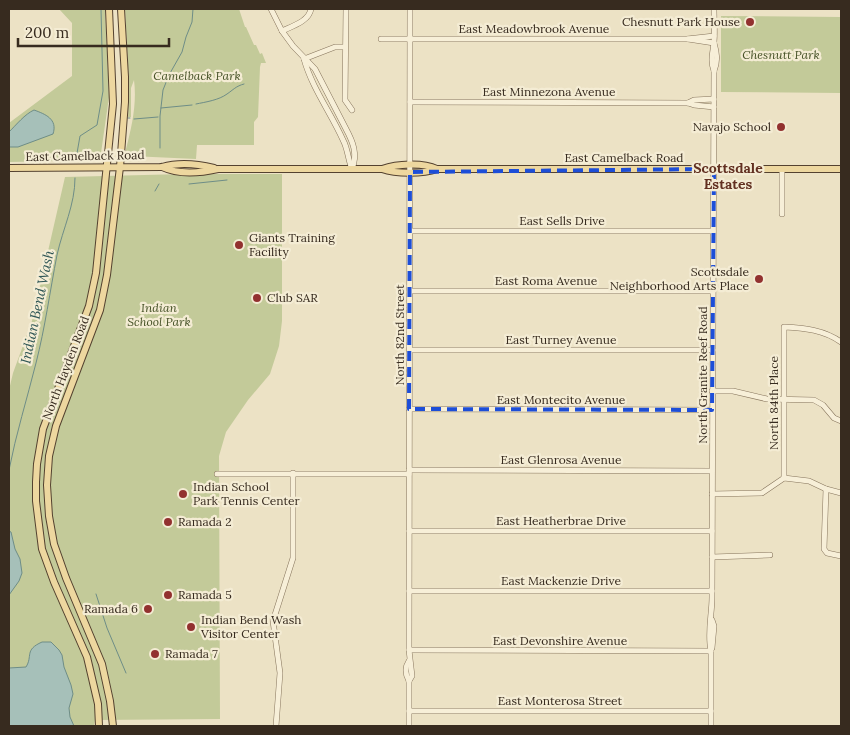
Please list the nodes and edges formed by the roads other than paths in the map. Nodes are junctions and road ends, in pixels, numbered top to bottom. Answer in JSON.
{"nodes":[{"id":1,"x":110,"y":9,"type":"edge"},
{"id":2,"x":121,"y":9,"type":"edge"},
{"id":3,"x":271,"y":9,"type":"edge"},
{"id":4,"x":311,"y":9,"type":"edge"},
{"id":5,"x":346,"y":9,"type":"edge"},
{"id":6,"x":410,"y":9,"type":"edge"},
{"id":7,"x":714,"y":9,"type":"edge"},
{"id":8,"x":282,"y":31,"type":"junction"},
{"id":9,"x":714,"y":36,"type":"junction"},
{"id":10,"x":381,"y":39,"type":"dead end"},
{"id":11,"x":410,"y":39,"type":"junction"},
{"id":12,"x":688,"y":39,"type":"junction"},
{"id":13,"x":714,"y":44,"type":"junction"},
{"id":14,"x":345,"y":47,"type":"junction"},
{"id":15,"x":304,"y":59,"type":"junction"},
{"id":16,"x":714,"y":98,"type":"junction"},
{"id":17,"x":410,"y":102,"type":"junction"},
{"id":18,"x":688,"y":103,"type":"junction"},
{"id":19,"x":714,"y":107,"type":"junction"},
{"id":20,"x":352,"y":110,"type":"dead end"},
{"id":21,"x":120,"y":167,"type":"junction"},
{"id":22,"x":9,"y":168,"type":"edge"},
{"id":23,"x":107,"y":168,"type":"junction"},
{"id":24,"x":352,"y":169,"type":"junction"},
{"id":25,"x":410,"y":169,"type":"junction"},
{"id":26,"x":714,"y":169,"type":"junction"},
{"id":27,"x":782,"y":169,"type":"junction"},
{"id":28,"x":841,"y":169,"type":"edge"},
{"id":29,"x":782,"y":214,"type":"dead end"},
{"id":30,"x":410,"y":231,"type":"junction"},
{"id":31,"x":713,"y":231,"type":"junction"},
{"id":32,"x":713,"y":290,"type":"junction"},
{"id":33,"x":410,"y":291,"type":"junction"},
{"id":34,"x":841,"y":342,"type":"edge"},
{"id":35,"x":410,"y":350,"type":"junction"},
{"id":36,"x":712,"y":350,"type":"junction"},
{"id":37,"x":712,"y":391,"type":"junction"},
{"id":38,"x":784,"y":399,"type":"junction"},
{"id":39,"x":410,"y":409,"type":"junction"},
{"id":40,"x":712,"y":410,"type":"junction"},
{"id":41,"x":841,"y":421,"type":"edge"},
{"id":42,"x":712,"y":470,"type":"junction"},
{"id":43,"x":409,"y":472,"type":"junction"},
{"id":44,"x":293,"y":473,"type":"junction"},
{"id":45,"x":217,"y":474,"type":"dead end"},
{"id":46,"x":784,"y":478,"type":"junction"},
{"id":47,"x":826,"y":489,"type":"junction"},
{"id":48,"x":841,"y":493,"type":"edge"},
{"id":49,"x":712,"y":494,"type":"junction"},
{"id":50,"x":409,"y":531,"type":"junction"},
{"id":51,"x":712,"y":531,"type":"junction"},
{"id":52,"x":770,"y":555,"type":"dead end"},
{"id":53,"x":841,"y":556,"type":"edge"},
{"id":54,"x":712,"y":557,"type":"junction"},
{"id":55,"x":409,"y":591,"type":"junction"},
{"id":56,"x":712,"y":592,"type":"junction"},
{"id":57,"x":409,"y":650,"type":"junction"},
{"id":58,"x":711,"y":651,"type":"junction"},
{"id":59,"x":409,"y":711,"type":"junction"},
{"id":60,"x":712,"y":711,"type":"junction"},
{"id":61,"x":99,"y":726,"type":"edge"},
{"id":62,"x":113,"y":726,"type":"edge"},
{"id":63,"x":276,"y":726,"type":"edge"},
{"id":64,"x":409,"y":726,"type":"edge"},
{"id":65,"x":712,"y":726,"type":"edge"}],
"edges":[{"from":1,"to":23,"type":"main road","name":"North Hayden Road"},
{"from":2,"to":21,"type":"main road","name":"North Hayden Road"},
{"from":3,"to":8,"type":"street"},
{"from":4,"to":8,"type":"street"},
{"from":5,"to":14,"type":"street"},
{"from":6,"to":11,"type":"street","name":"North 82nd Street"},
{"from":7,"to":9,"type":"street","name":"North Granite Reef Road"},
{"from":8,"to":15,"type":"street"},
{"from":9,"to":12,"type":"street","name":"East Meadowbrook Avenue"},
{"from":9,"to":13,"type":"street","name":"North Granite Reef Road"},
{"from":10,"to":11,"type":"street","name":"East Meadowbrook Avenue"},
{"from":11,"to":12,"type":"street","name":"East Meadowbrook Avenue"},
{"from":11,"to":17,"type":"street","name":"North 82nd Street"},
{"from":12,"to":13,"type":"street","name":"East Meadowbrook Avenue"},
{"from":13,"to":16,"type":"street","name":"North Granite Reef Road"},
{"from":14,"to":15,"type":"street"},
{"from":14,"to":20,"type":"street"},
{"from":15,"to":24,"type":"street"},
{"from":16,"to":18,"type":"street","name":"East Minnezona Avenue"},
{"from":16,"to":19,"type":"street","name":"North Granite Reef Road"},
{"from":17,"to":18,"type":"street","name":"East Minnezona Avenue"},
{"from":17,"to":25,"type":"street","name":"North 82nd Street"},
{"from":18,"to":19,"type":"street","name":"East Minnezona Avenue"},
{"from":19,"to":26,"type":"street","name":"North Granite Reef Road"},
{"from":21,"to":23,"type":"main road","name":"East Camelback Road"},
{"from":21,"to":24,"type":"main road","name":"East Camelback Road"},
{"from":21,"to":62,"type":"main road","name":"North Hayden Road"},
{"from":22,"to":23,"type":"main road","name":"East Camelback Road"},
{"from":23,"to":61,"type":"main road","name":"North Hayden Road"},
{"from":24,"to":25,"type":"main road","name":"East Camelback Road"},
{"from":25,"to":26,"type":"main road","name":"East Camelback Road"},
{"from":25,"to":30,"type":"street","name":"North 82nd Street"},
{"from":26,"to":27,"type":"main road","name":"East Camelback Road"},
{"from":26,"to":31,"type":"street","name":"North Granite Reef Road"},
{"from":27,"to":28,"type":"main road","name":"East Camelback Road"},
{"from":27,"to":29,"type":"street"},
{"from":30,"to":31,"type":"street","name":"East Sells Drive"},
{"from":30,"to":33,"type":"street","name":"North 82nd Street"},
{"from":31,"to":32,"type":"street","name":"North Granite Reef Road"},
{"from":32,"to":33,"type":"street","name":"East Roma Avenue"},
{"from":32,"to":36,"type":"street","name":"North Granite Reef Road"},
{"from":33,"to":35,"type":"street","name":"North 82nd Street"},
{"from":34,"to":38,"type":"street","name":"North 84th Place"},
{"from":35,"to":36,"type":"street","name":"East Turney Avenue"},
{"from":35,"to":39,"type":"street","name":"North 82nd Street"},
{"from":36,"to":37,"type":"street","name":"North Granite Reef Road"},
{"from":37,"to":38,"type":"street"},
{"from":37,"to":40,"type":"street","name":"North Granite Reef Road"},
{"from":38,"to":41,"type":"street"},
{"from":38,"to":46,"type":"street","name":"North 84th Place"},
{"from":39,"to":40,"type":"street","name":"East Montecito Avenue"},
{"from":39,"to":43,"type":"street","name":"North 82nd Street"},
{"from":40,"to":42,"type":"street","name":"North Granite Reef Road"},
{"from":42,"to":43,"type":"street","name":"East Glenrosa Avenue"},
{"from":42,"to":49,"type":"street","name":"North Granite Reef Road"},
{"from":43,"to":44,"type":"street","name":"East Glenrosa Avenue"},
{"from":43,"to":50,"type":"street","name":"North 82nd Street"},
{"from":44,"to":45,"type":"street","name":"East Glenrosa Avenue"},
{"from":44,"to":63,"type":"street"},
{"from":46,"to":47,"type":"street"},
{"from":46,"to":49,"type":"street"},
{"from":47,"to":48,"type":"street"},
{"from":47,"to":53,"type":"street"},
{"from":49,"to":51,"type":"street","name":"North Granite Reef Road"},
{"from":50,"to":51,"type":"street","name":"East Heatherbrae Drive"},
{"from":50,"to":55,"type":"street","name":"North 82nd Street"},
{"from":51,"to":54,"type":"street","name":"North Granite Reef Road"},
{"from":52,"to":54,"type":"street"},
{"from":54,"to":56,"type":"street","name":"North Granite Reef Road"},
{"from":55,"to":56,"type":"street","name":"East Mackenzie Drive"},
{"from":55,"to":57,"type":"street","name":"North 82nd Street"},
{"from":56,"to":58,"type":"street","name":"North Granite Reef Road"},
{"from":57,"to":58,"type":"street","name":"East Devonshire Avenue"},
{"from":57,"to":59,"type":"street","name":"North 82nd Street"},
{"from":58,"to":60,"type":"street","name":"North Granite Reef Road"},
{"from":59,"to":60,"type":"street","name":"East Monterosa Street"},
{"from":59,"to":64,"type":"street","name":"North 82nd Street"},
{"from":60,"to":65,"type":"street","name":"North Granite Reef Road"}]}
